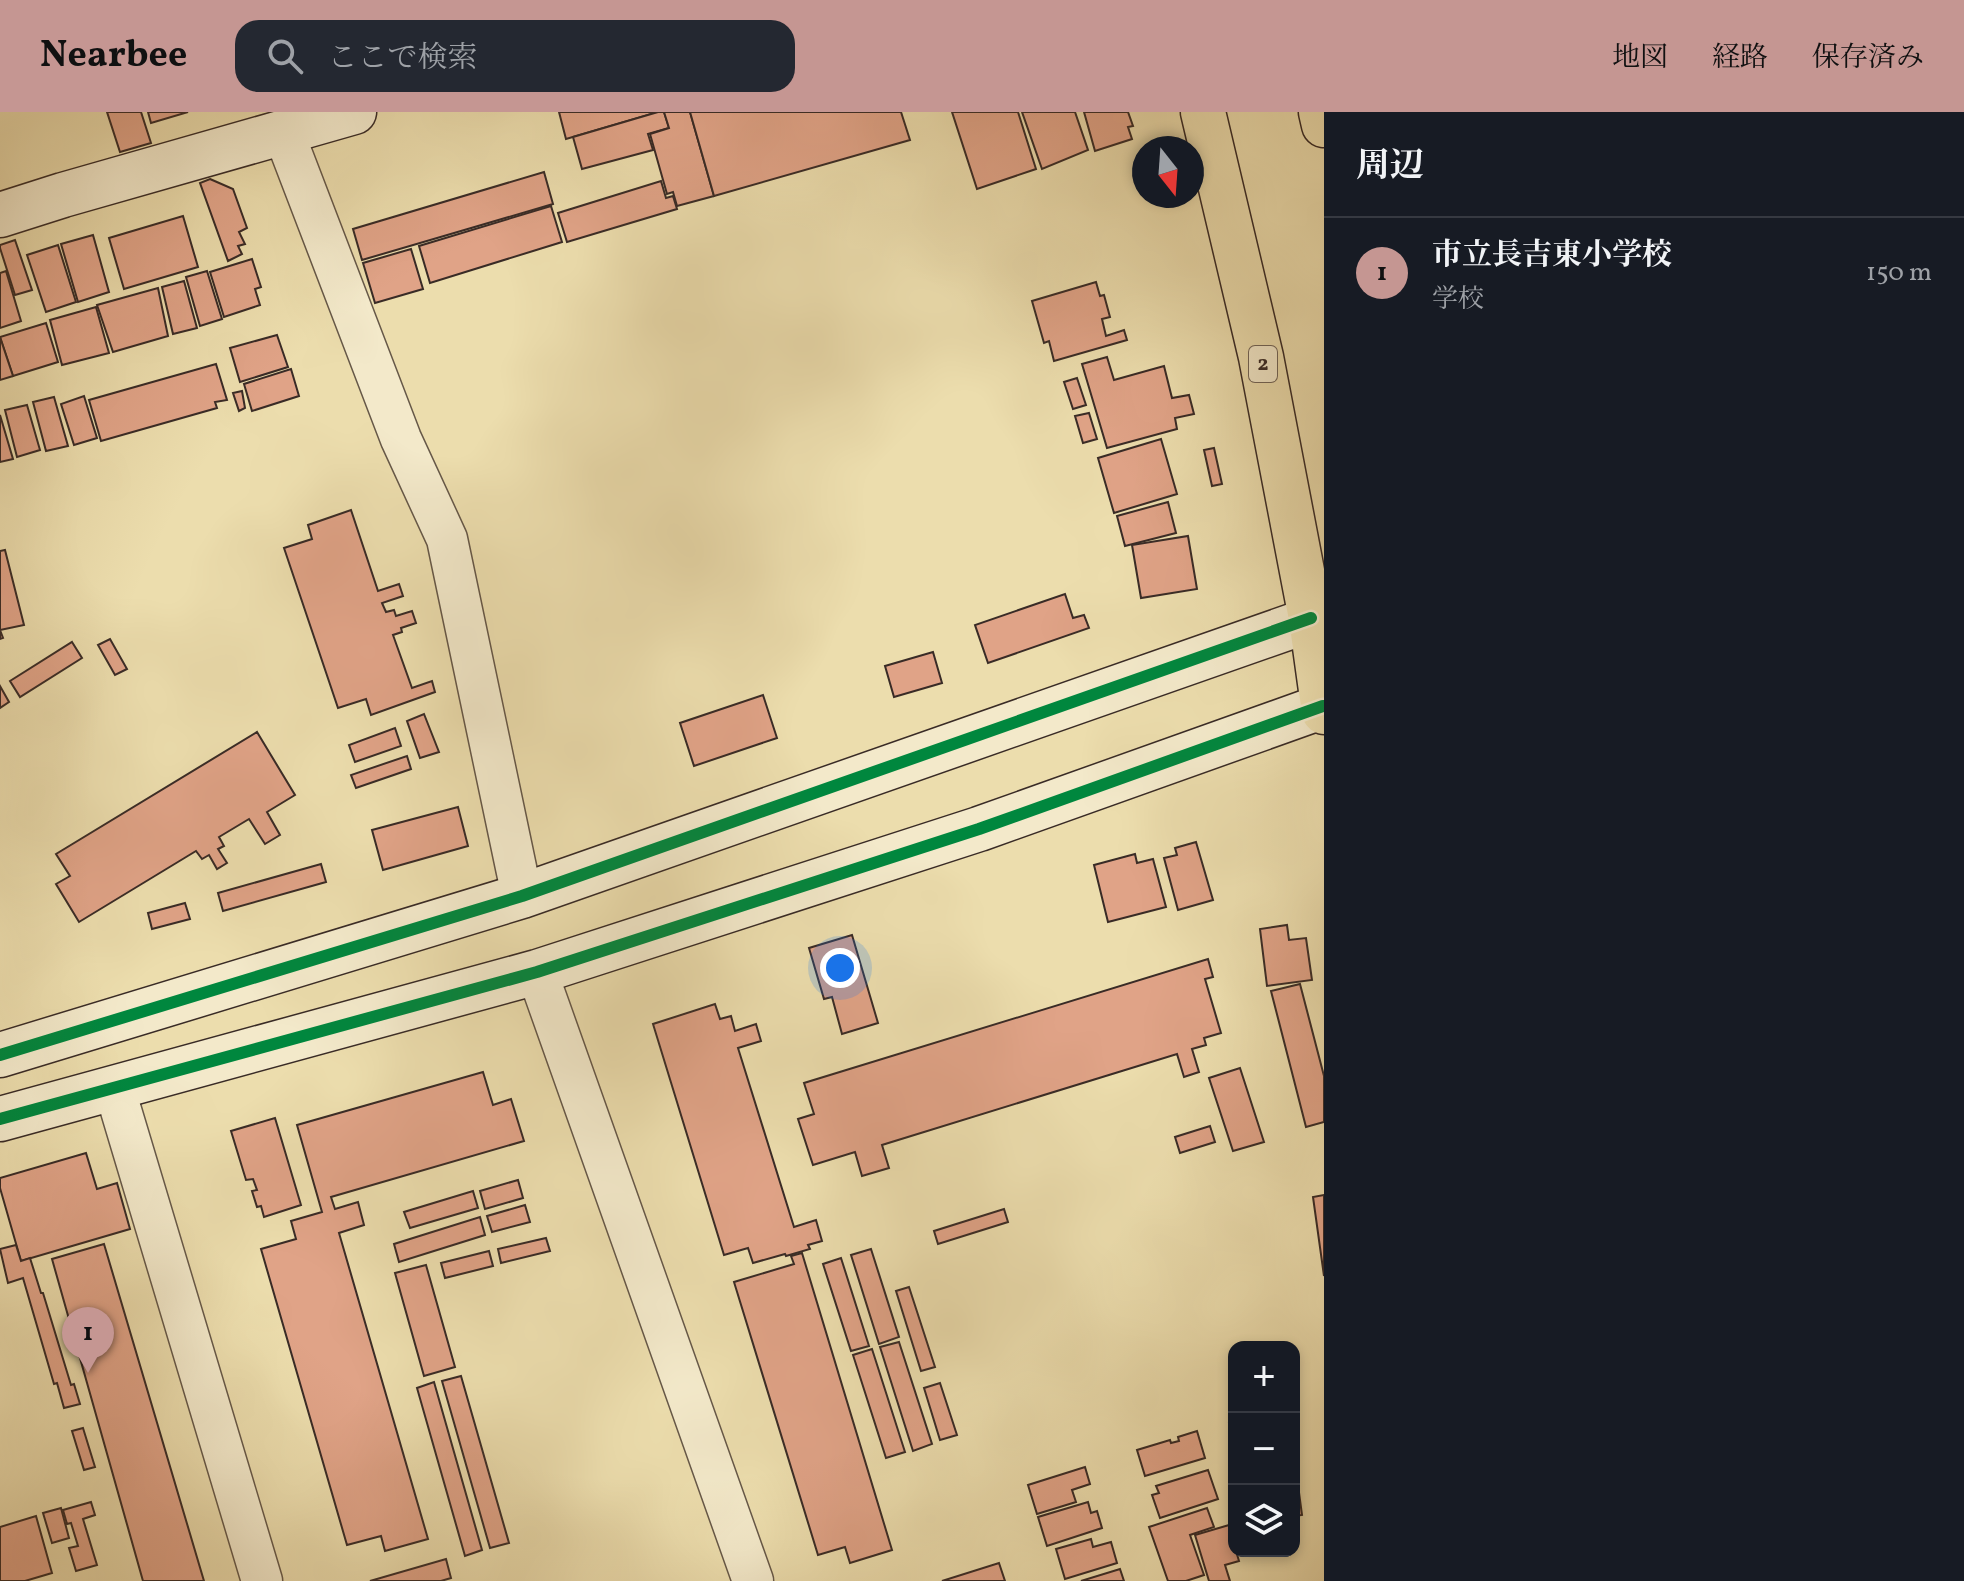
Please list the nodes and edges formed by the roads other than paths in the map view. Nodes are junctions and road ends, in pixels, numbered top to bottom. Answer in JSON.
{"nodes":[{"id":1,"x":354,"y":112,"type":"edge"},
{"id":2,"x":1203,"y":112,"type":"edge"},
{"id":3,"x":1321,"y":112,"type":"edge"},
{"id":4,"x":1324,"y":125,"type":"edge"},
{"id":5,"x":283,"y":131,"type":"junction"},
{"id":6,"x":0,"y":215,"type":"edge"},
{"id":7,"x":1318,"y":616,"type":"edge"},
{"id":8,"x":1324,"y":708,"type":"edge"},
{"id":9,"x":522,"y":896,"type":"junction"},
{"id":10,"x":537,"y":972,"type":"junction"},
{"id":11,"x":0,"y":1055,"type":"edge"},
{"id":12,"x":114,"y":1087,"type":"junction"},
{"id":13,"x":0,"y":1119,"type":"edge"},
{"id":14,"x":262,"y":1581,"type":"edge"},
{"id":15,"x":753,"y":1581,"type":"edge"}],
"edges":[{"from":1,"to":5,"type":"street"},
{"from":2,"to":7,"type":"main road","number":"2"},
{"from":3,"to":4,"type":"main road"},
{"from":5,"to":6,"type":"street"},
{"from":5,"to":9,"type":"street"},
{"from":7,"to":8,"type":"main road","number":"2"},
{"from":7,"to":9,"type":"street"},
{"from":8,"to":10,"type":"street"},
{"from":9,"to":11,"type":"street"},
{"from":10,"to":12,"type":"street"},
{"from":10,"to":15,"type":"street"},
{"from":12,"to":13,"type":"street"},
{"from":12,"to":14,"type":"street"}]}
